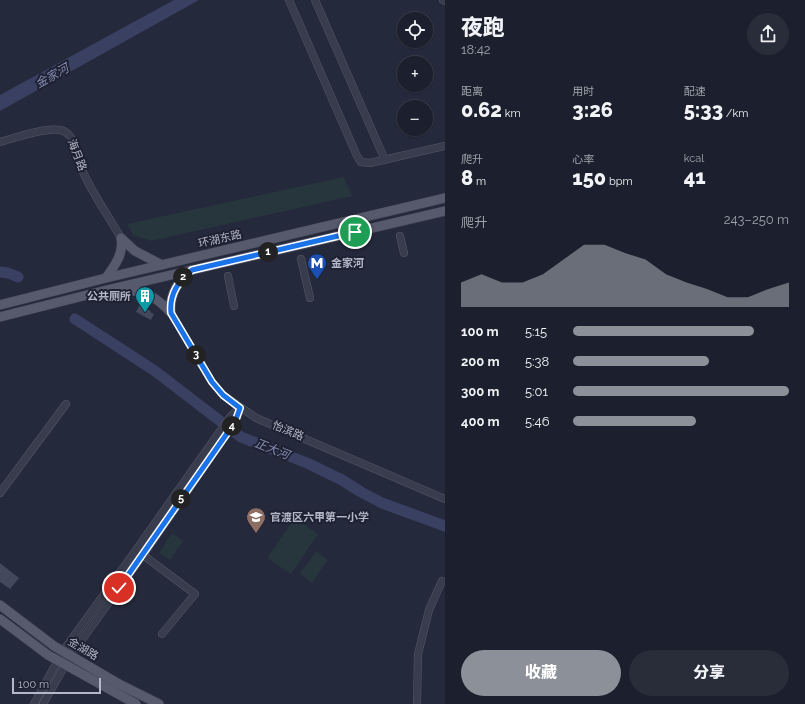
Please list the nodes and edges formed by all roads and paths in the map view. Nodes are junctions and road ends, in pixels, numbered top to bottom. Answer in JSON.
{"nodes":[{"id":1,"x":289,"y":0,"type":"edge"},
{"id":2,"x":315,"y":0,"type":"edge"},
{"id":3,"x":0,"y":142,"type":"edge"},
{"id":4,"x":445,"y":146,"type":"edge"},
{"id":5,"x":385,"y":160,"type":"junction"},
{"id":6,"x":445,"y":198,"type":"edge"},
{"id":7,"x":445,"y":211,"type":"edge"},
{"id":8,"x":400,"y":236,"type":"dead end"},
{"id":9,"x":121,"y":238,"type":"junction"},
{"id":10,"x":404,"y":253,"type":"dead end"},
{"id":11,"x":301,"y":259,"type":"dead end"},
{"id":12,"x":162,"y":265,"type":"junction"},
{"id":13,"x":192,"y":270,"type":"junction"},
{"id":14,"x":228,"y":276,"type":"dead end"},
{"id":15,"x":106,"y":278,"type":"junction"},
{"id":16,"x":111,"y":288,"type":"junction"},
{"id":17,"x":310,"y":298,"type":"dead end"},
{"id":18,"x":0,"y":305,"type":"edge"},
{"id":19,"x":234,"y":306,"type":"dead end"},
{"id":20,"x":171,"y":313,"type":"junction"},
{"id":21,"x":0,"y":317,"type":"edge"},
{"id":22,"x":66,"y":404,"type":"dead end"},
{"id":23,"x":240,"y":408,"type":"junction"},
{"id":24,"x":223,"y":433,"type":"junction"},
{"id":25,"x":0,"y":493,"type":"edge"},
{"id":26,"x":445,"y":499,"type":"edge"},
{"id":27,"x":136,"y":550,"type":"junction"},
{"id":28,"x":143,"y":555,"type":"junction"},
{"id":29,"x":442,"y":580,"type":"dead end"},
{"id":30,"x":0,"y":605,"type":"edge"},
{"id":31,"x":0,"y":619,"type":"edge"},
{"id":32,"x":162,"y":634,"type":"dead end"},
{"id":33,"x":67,"y":653,"type":"junction"},
{"id":34,"x":62,"y":663,"type":"junction"},
{"id":35,"x":34,"y":704,"type":"edge"},
{"id":36,"x":42,"y":704,"type":"edge"},
{"id":37,"x":136,"y":704,"type":"edge"},
{"id":38,"x":159,"y":704,"type":"edge"},
{"id":39,"x":417,"y":704,"type":"edge"}],
"edges":[{"from":1,"to":5,"type":"street"},
{"from":2,"to":5,"type":"street"},
{"from":3,"to":9,"type":"street","name":"海月路"},
{"from":4,"to":5,"type":"street"},
{"from":6,"to":12,"type":"main road","name":"环湖东路"},
{"from":7,"to":13,"type":"main road"},
{"from":8,"to":10,"type":"street"},
{"from":9,"to":12,"type":"main road"},
{"from":9,"to":15,"type":"main road"},
{"from":11,"to":17,"type":"street"},
{"from":12,"to":15,"type":"main road","name":"环湖东路"},
{"from":13,"to":16,"type":"main road"},
{"from":13,"to":20,"type":"main road"},
{"from":14,"to":19,"type":"street"},
{"from":15,"to":18,"type":"main road","name":"环湖东路"},
{"from":16,"to":20,"type":"main road"},
{"from":16,"to":21,"type":"main road"},
{"from":20,"to":23,"type":"street","name":"怡滨路"},
{"from":22,"to":25,"type":"street"},
{"from":23,"to":24,"type":"street"},
{"from":23,"to":26,"type":"street","name":"怡滨路"},
{"from":24,"to":27,"type":"street"},
{"from":24,"to":28,"type":"street"},
{"from":27,"to":28,"type":"street"},
{"from":27,"to":33,"type":"street"},
{"from":28,"to":32,"type":"street"},
{"from":28,"to":33,"type":"street"},
{"from":29,"to":39,"type":"street"},
{"from":30,"to":33,"type":"main road","name":"金湖路"},
{"from":31,"to":34,"type":"main road","name":"金湖路"},
{"from":33,"to":34,"type":"street"},
{"from":33,"to":38,"type":"main road","name":"金湖路"},
{"from":34,"to":35,"type":"street"},
{"from":34,"to":36,"type":"street"},
{"from":34,"to":37,"type":"main road","name":"金湖路"}]}
